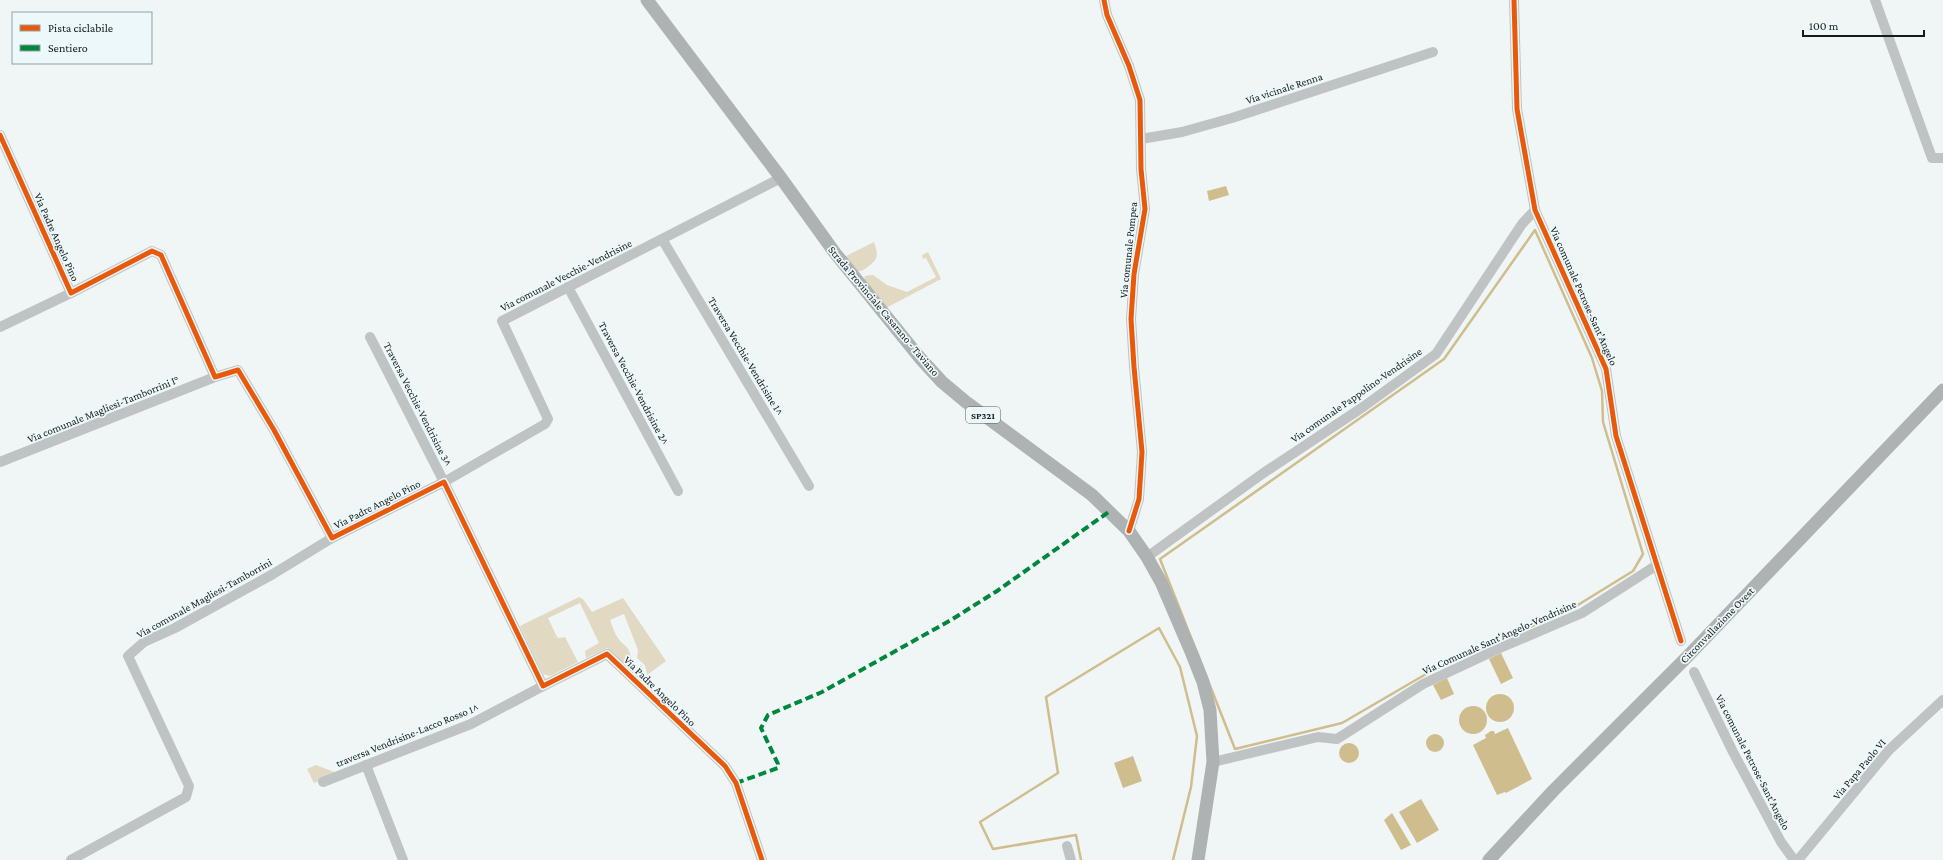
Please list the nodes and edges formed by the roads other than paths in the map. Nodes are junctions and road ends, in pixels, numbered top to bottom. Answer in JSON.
{"nodes":[{"id":1,"x":647,"y":0,"type":"edge"},
{"id":2,"x":1104,"y":0,"type":"edge"},
{"id":3,"x":1514,"y":0,"type":"edge"},
{"id":4,"x":1875,"y":0,"type":"edge"},
{"id":5,"x":1433,"y":52,"type":"dead end"},
{"id":6,"x":0,"y":135,"type":"edge"},
{"id":7,"x":1141,"y":139,"type":"junction"},
{"id":8,"x":1943,"y":158,"type":"edge"},
{"id":9,"x":781,"y":178,"type":"junction"},
{"id":10,"x":1535,"y":210,"type":"junction"},
{"id":11,"x":662,"y":239,"type":"junction"},
{"id":12,"x":568,"y":287,"type":"junction"},
{"id":13,"x":71,"y":293,"type":"junction"},
{"id":14,"x":0,"y":327,"type":"edge"},
{"id":15,"x":370,"y":337,"type":"dead end"},
{"id":16,"x":214,"y":377,"type":"junction"},
{"id":17,"x":1943,"y":390,"type":"edge"},
{"id":18,"x":0,"y":462,"type":"edge"},
{"id":19,"x":444,"y":482,"type":"junction"},
{"id":20,"x":810,"y":486,"type":"dead end"},
{"id":21,"x":678,"y":491,"type":"dead end"},
{"id":22,"x":1129,"y":531,"type":"junction"},
{"id":23,"x":332,"y":538,"type":"junction"},
{"id":24,"x":1147,"y":557,"type":"junction"},
{"id":25,"x":1656,"y":565,"type":"junction"},
{"id":26,"x":1681,"y":641,"type":"dead end"},
{"id":27,"x":1694,"y":672,"type":"dead end"},
{"id":28,"x":543,"y":686,"type":"junction"},
{"id":29,"x":1943,"y":700,"type":"edge"},
{"id":30,"x":1214,"y":762,"type":"junction"},
{"id":31,"x":366,"y":765,"type":"junction"},
{"id":32,"x":323,"y":782,"type":"dead end"},
{"id":33,"x":1067,"y":846,"type":"dead end"},
{"id":34,"x":71,"y":860,"type":"edge"},
{"id":35,"x":403,"y":860,"type":"edge"},
{"id":36,"x":762,"y":860,"type":"edge"},
{"id":37,"x":1071,"y":860,"type":"edge"},
{"id":38,"x":1198,"y":860,"type":"edge"},
{"id":39,"x":1489,"y":860,"type":"edge"},
{"id":40,"x":1794,"y":860,"type":"edge"},
{"id":41,"x":1798,"y":860,"type":"edge"}],
"edges":[{"from":1,"to":9,"type":"main road","name":"Strada Provinciale Casarano - Taviano","number":"SP321"},
{"from":2,"to":7,"type":"street","name":"Via comunale Pompea"},
{"from":3,"to":10,"type":"street","name":"Via comunale Petrose-Sant'Angelo"},
{"from":4,"to":8,"type":"street"},
{"from":5,"to":7,"type":"street","name":"Via vicinale Renna"},
{"from":6,"to":13,"type":"street","name":"Via Padre Angelo Pino"},
{"from":7,"to":22,"type":"street","name":"Via comunale Pompea"},
{"from":9,"to":11,"type":"street","name":"Via comunale Vecchie-Vendrisine"},
{"from":9,"to":22,"type":"main road","name":"Strada Provinciale Casarano - Taviano","number":"SP321"},
{"from":10,"to":24,"type":"street","name":"Via comunale Pappolino-Vendrisine"},
{"from":10,"to":25,"type":"street","name":"Via comunale Petrose-Sant'Angelo"},
{"from":11,"to":12,"type":"street","name":"Via comunale Vecchie-Vendrisine"},
{"from":11,"to":20,"type":"street","name":"Traversa Vecchie-Vendrisine 1^"},
{"from":12,"to":19,"type":"street","name":"Via comunale Vecchie-Vendrisine"},
{"from":12,"to":21,"type":"street","name":"Traversa Vecchie-Vendrisine 2^"},
{"from":13,"to":14,"type":"street"},
{"from":13,"to":16,"type":"street","name":"Via Padre Angelo Pino"},
{"from":15,"to":19,"type":"street","name":"Traversa Vecchie-Vendrisine 3^"},
{"from":16,"to":18,"type":"street","name":"Via comunale Magliesi-Tamborrini I°"},
{"from":16,"to":23,"type":"street","name":"Via Padre Angelo Pino"},
{"from":17,"to":39,"type":"main road","name":"Circonvallazione Ovest"},
{"from":19,"to":23,"type":"street","name":"Via Padre Angelo Pino"},
{"from":19,"to":28,"type":"street"},
{"from":22,"to":24,"type":"main road","name":"Strada Provinciale Casarano - Taviano","number":"SP321"},
{"from":23,"to":34,"type":"street","name":"Via comunale Magliesi-Tamborrini"},
{"from":24,"to":30,"type":"main road","name":"Strada Provinciale Casarano - Taviano","number":"SP321"},
{"from":25,"to":26,"type":"street","name":"Via comunale Petrose-Sant'Angelo"},
{"from":25,"to":30,"type":"street","name":"Via Comunale Sant'Angelo-Vendrisine"},
{"from":27,"to":40,"type":"street","name":"Via comunale Petrose-Sant'Angelo"},
{"from":28,"to":31,"type":"street","name":"traversa Vendrisine-Lacco Rosso 1^"},
{"from":28,"to":36,"type":"street","name":"Via Padre Angelo Pino"},
{"from":29,"to":41,"type":"street","name":"Via Papa Paolo VI"},
{"from":30,"to":38,"type":"main road","name":"Strada Provinciale Casarano - Taviano","number":"SP321"},
{"from":31,"to":32,"type":"street","name":"traversa Vendrisine-Lacco Rosso 1^"},
{"from":31,"to":35,"type":"street"},
{"from":33,"to":37,"type":"street"}]}
